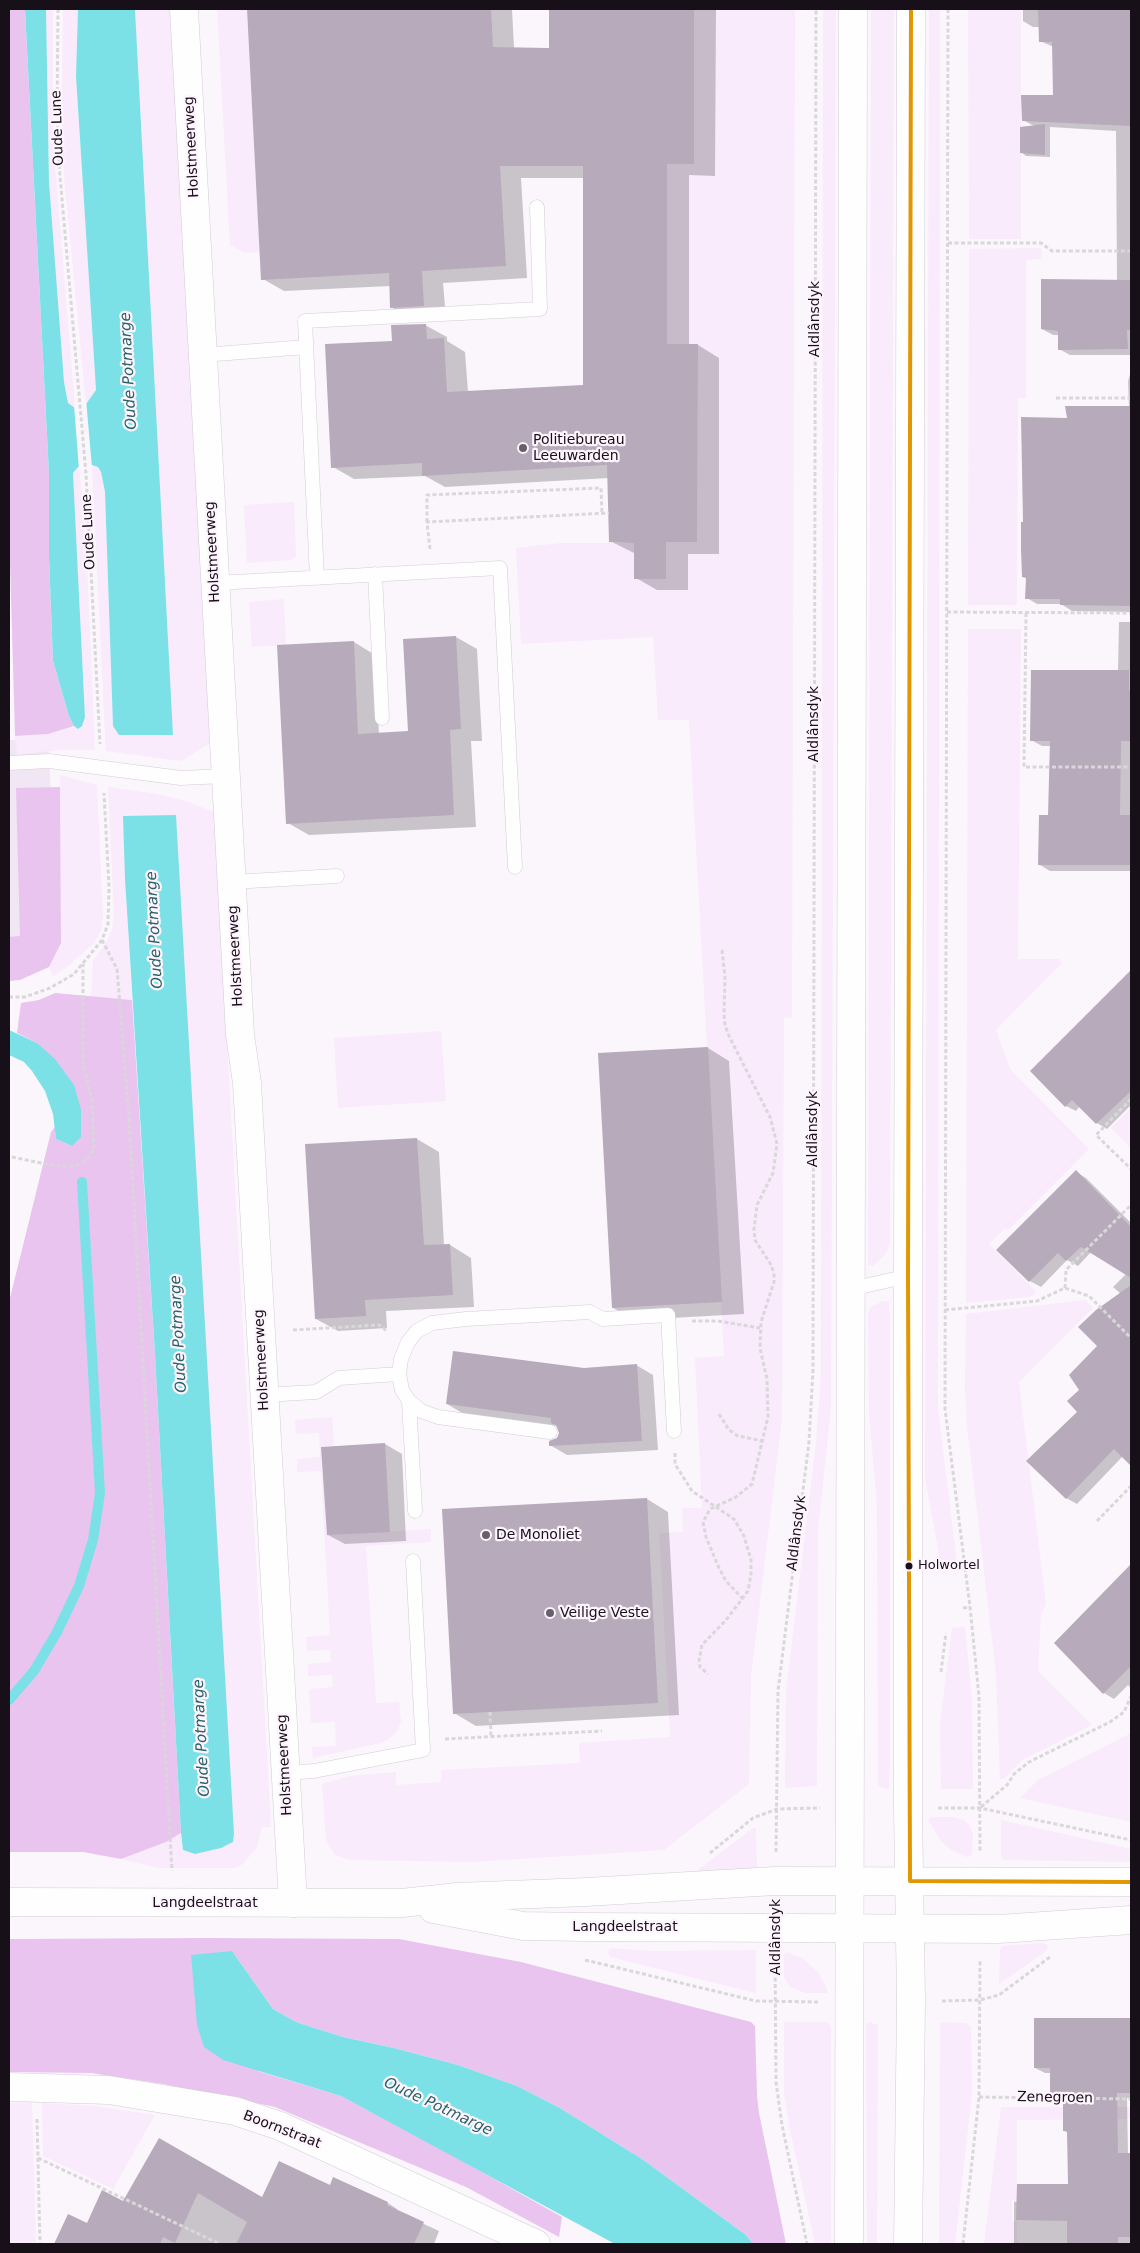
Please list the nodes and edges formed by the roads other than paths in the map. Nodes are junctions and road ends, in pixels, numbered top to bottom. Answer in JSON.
{"nodes":[{"id":1,"x":184,"y":9,"type":"edge"},
{"id":2,"x":853,"y":9,"type":"edge"},
{"id":3,"x":911,"y":9,"type":"edge"},
{"id":4,"x":537,"y":207,"type":"dead end"},
{"id":5,"x":306,"y":347,"type":"junction"},
{"id":6,"x":202,"y":355,"type":"junction"},
{"id":7,"x":375,"y":574,"type":"junction"},
{"id":8,"x":317,"y":578,"type":"junction"},
{"id":9,"x":215,"y":583,"type":"junction"},
{"id":10,"x":382,"y":718,"type":"dead end"},
{"id":11,"x":9,"y":763,"type":"edge"},
{"id":12,"x":225,"y":776,"type":"junction"},
{"id":13,"x":516,"y":867,"type":"dead end"},
{"id":14,"x":337,"y":876,"type":"dead end"},
{"id":15,"x":232,"y":882,"type":"junction"},
{"id":16,"x":908,"y":1276,"type":"junction"},
{"id":17,"x":851,"y":1289,"type":"junction"},
{"id":18,"x":400,"y":1374,"type":"junction"},
{"id":19,"x":264,"y":1395,"type":"junction"},
{"id":20,"x":409,"y":1401,"type":"junction"},
{"id":21,"x":674,"y":1431,"type":"road end"},
{"id":22,"x":550,"y":1432,"type":"dead end"},
{"id":23,"x":415,"y":1511,"type":"dead end"},
{"id":24,"x":413,"y":1560,"type":"dead end"},
{"id":25,"x":285,"y":1773,"type":"junction"},
{"id":26,"x":849,"y":1880,"type":"junction"},
{"id":27,"x":910,"y":1881,"type":"junction"},
{"id":28,"x":1131,"y":1882,"type":"edge"},
{"id":29,"x":9,"y":1902,"type":"edge"},
{"id":30,"x":293,"y":1903,"type":"junction"},
{"id":31,"x":402,"y":1903,"type":"junction"},
{"id":32,"x":1131,"y":1920,"type":"edge"},
{"id":33,"x":849,"y":1928,"type":"junction"},
{"id":34,"x":910,"y":1928,"type":"junction"},
{"id":35,"x":9,"y":2087,"type":"edge"},
{"id":36,"x":536,"y":2244,"type":"edge"},
{"id":37,"x":849,"y":2244,"type":"edge"},
{"id":38,"x":908,"y":2244,"type":"edge"}],
"edges":[{"from":1,"to":6,"type":"main road","name":"Holstmeerweg"},
{"from":2,"to":17,"type":"main road"},
{"from":3,"to":16,"type":"main road"},
{"from":4,"to":5,"type":"lane"},
{"from":5,"to":6,"type":"lane"},
{"from":5,"to":8,"type":"lane"},
{"from":6,"to":9,"type":"main road","name":"Holstmeerweg"},
{"from":7,"to":8,"type":"lane"},
{"from":7,"to":10,"type":"lane"},
{"from":7,"to":13,"type":"lane"},
{"from":8,"to":9,"type":"lane"},
{"from":9,"to":12,"type":"main road","name":"Holstmeerweg"},
{"from":11,"to":12,"type":"lane"},
{"from":12,"to":15,"type":"main road","name":"Holstmeerweg"},
{"from":14,"to":15,"type":"lane"},
{"from":15,"to":19,"type":"main road","name":"Holstmeerweg"},
{"from":16,"to":17,"type":"lane"},
{"from":16,"to":27,"type":"main road"},
{"from":17,"to":26,"type":"main road"},
{"from":18,"to":19,"type":"lane"},
{"from":18,"to":20,"type":"lane"},
{"from":18,"to":21,"type":"lane"},
{"from":19,"to":25,"type":"main road","name":"Holstmeerweg"},
{"from":20,"to":22,"type":"lane"},
{"from":20,"to":23,"type":"lane"},
{"from":24,"to":25,"type":"lane"},
{"from":25,"to":30,"type":"main road","name":"Holstmeerweg"},
{"from":26,"to":27,"type":"main road","name":"Langdeelstraat"},
{"from":26,"to":31,"type":"main road","name":"Langdeelstraat"},
{"from":26,"to":33,"type":"main road"},
{"from":27,"to":28,"type":"main road"},
{"from":27,"to":34,"type":"main road"},
{"from":29,"to":30,"type":"main road","name":"Langdeelstraat"},
{"from":30,"to":31,"type":"main road","name":"Langdeelstraat"},
{"from":31,"to":33,"type":"main road","name":"Langdeelstraat"},
{"from":32,"to":34,"type":"main road"},
{"from":33,"to":34,"type":"main road","name":"Langdeelstraat"},
{"from":33,"to":37,"type":"main road"},
{"from":34,"to":38,"type":"main road"},
{"from":35,"to":36,"type":"main road","name":"Boornstraat"}]}
